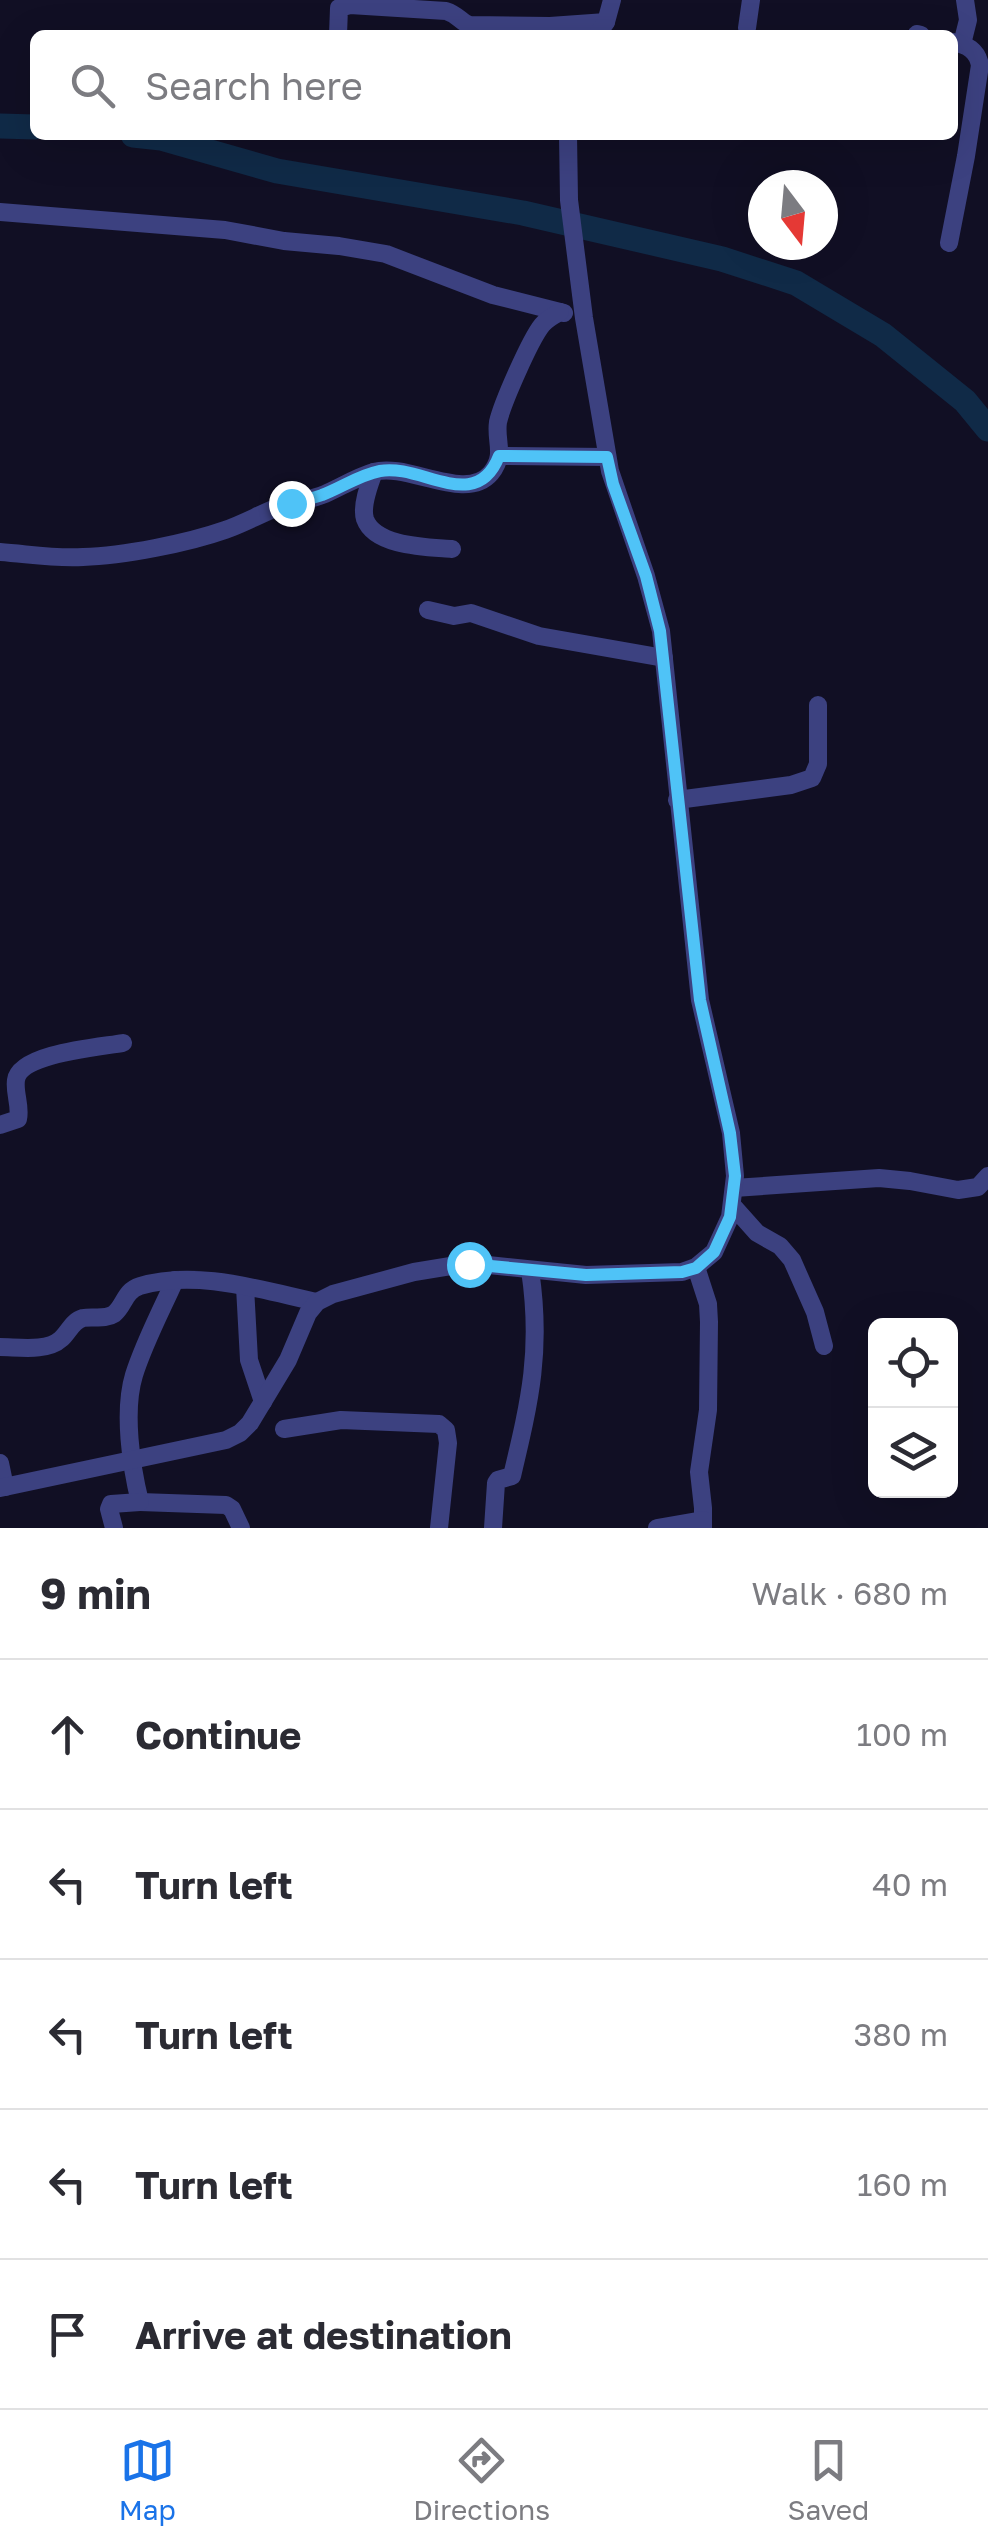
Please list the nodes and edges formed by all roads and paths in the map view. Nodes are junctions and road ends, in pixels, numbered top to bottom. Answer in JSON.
{"nodes":[{"id":1,"x":612,"y":0,"type":"edge"},
{"id":2,"x":751,"y":0,"type":"edge"},
{"id":3,"x":965,"y":0,"type":"edge"},
{"id":4,"x":602,"y":28,"type":"edge"},
{"id":5,"x":747,"y":28,"type":"dead end"},
{"id":6,"x":338,"y":30,"type":"edge"},
{"id":7,"x":958,"y":43,"type":"edge"},
{"id":8,"x":983,"y":78,"type":"edge"},
{"id":9,"x":568,"y":140,"type":"edge"},
{"id":10,"x":0,"y":212,"type":"edge"},
{"id":11,"x":950,"y":243,"type":"dead end"},
{"id":12,"x":560,"y":312,"type":"junction"},
{"id":13,"x":584,"y":318,"type":"junction"},
{"id":14,"x":499,"y":456,"type":"junction"},
{"id":15,"x":607,"y":457,"type":"junction"},
{"id":16,"x":374,"y":472,"type":"junction"},
{"id":17,"x":452,"y":549,"type":"dead end"},
{"id":18,"x":0,"y":552,"type":"edge"},
{"id":19,"x":428,"y":610,"type":"dead end"},
{"id":20,"x":664,"y":658,"type":"junction"},
{"id":21,"x":818,"y":706,"type":"dead end"},
{"id":22,"x":677,"y":800,"type":"junction"},
{"id":23,"x":123,"y":1043,"type":"dead end"},
{"id":24,"x":0,"y":1125,"type":"edge"},
{"id":25,"x":988,"y":1176,"type":"edge"},
{"id":26,"x":733,"y":1197,"type":"junction"},
{"id":27,"x":696,"y":1268,"type":"junction"},
{"id":28,"x":530,"y":1270,"type":"junction"},
{"id":29,"x":175,"y":1280,"type":"junction"},
{"id":30,"x":245,"y":1286,"type":"junction"},
{"id":31,"x":317,"y":1302,"type":"junction"},
{"id":32,"x":824,"y":1346,"type":"dead end"},
{"id":33,"x":0,"y":1347,"type":"edge"},
{"id":34,"x":262,"y":1402,"type":"junction"},
{"id":35,"x":284,"y":1429,"type":"dead end"},
{"id":36,"x":132,"y":1459,"type":"junction"},
{"id":37,"x":0,"y":1463,"type":"edge"},
{"id":38,"x":2,"y":1487,"type":"edge"},
{"id":39,"x":140,"y":1502,"type":"junction"},
{"id":40,"x":703,"y":1524,"type":"edge"},
{"id":41,"x":114,"y":1528,"type":"edge"},
{"id":42,"x":241,"y":1528,"type":"edge"},
{"id":43,"x":438,"y":1528,"type":"edge"},
{"id":44,"x":493,"y":1528,"type":"edge"},
{"id":45,"x":657,"y":1528,"type":"edge"}],
"edges":[{"from":1,"to":4,"type":"street"},
{"from":2,"to":5,"type":"street"},
{"from":3,"to":7,"type":"street"},
{"from":4,"to":6,"type":"street"},
{"from":7,"to":8,"type":"street"},
{"from":8,"to":11,"type":"street"},
{"from":9,"to":13,"type":"street"},
{"from":10,"to":12,"type":"street"},
{"from":12,"to":13,"type":"street"},
{"from":12,"to":14,"type":"street"},
{"from":13,"to":15,"type":"street"},
{"from":14,"to":15,"type":"street"},
{"from":14,"to":16,"type":"street"},
{"from":15,"to":20,"type":"street"},
{"from":16,"to":17,"type":"street"},
{"from":16,"to":18,"type":"street"},
{"from":19,"to":20,"type":"street"},
{"from":20,"to":22,"type":"street"},
{"from":21,"to":22,"type":"street"},
{"from":22,"to":26,"type":"street"},
{"from":23,"to":24,"type":"street"},
{"from":25,"to":26,"type":"street"},
{"from":26,"to":27,"type":"street"},
{"from":26,"to":32,"type":"street"},
{"from":27,"to":28,"type":"street"},
{"from":27,"to":40,"type":"street"},
{"from":28,"to":31,"type":"street"},
{"from":28,"to":44,"type":"street"},
{"from":29,"to":30,"type":"street"},
{"from":29,"to":33,"type":"street"},
{"from":29,"to":36,"type":"street"},
{"from":30,"to":31,"type":"street"},
{"from":30,"to":34,"type":"street"},
{"from":31,"to":34,"type":"street"},
{"from":34,"to":36,"type":"street"},
{"from":35,"to":43,"type":"street"},
{"from":36,"to":38,"type":"street"},
{"from":36,"to":39,"type":"street"},
{"from":37,"to":38,"type":"street"},
{"from":39,"to":41,"type":"street"},
{"from":39,"to":42,"type":"street"},
{"from":40,"to":45,"type":"street"}]}
